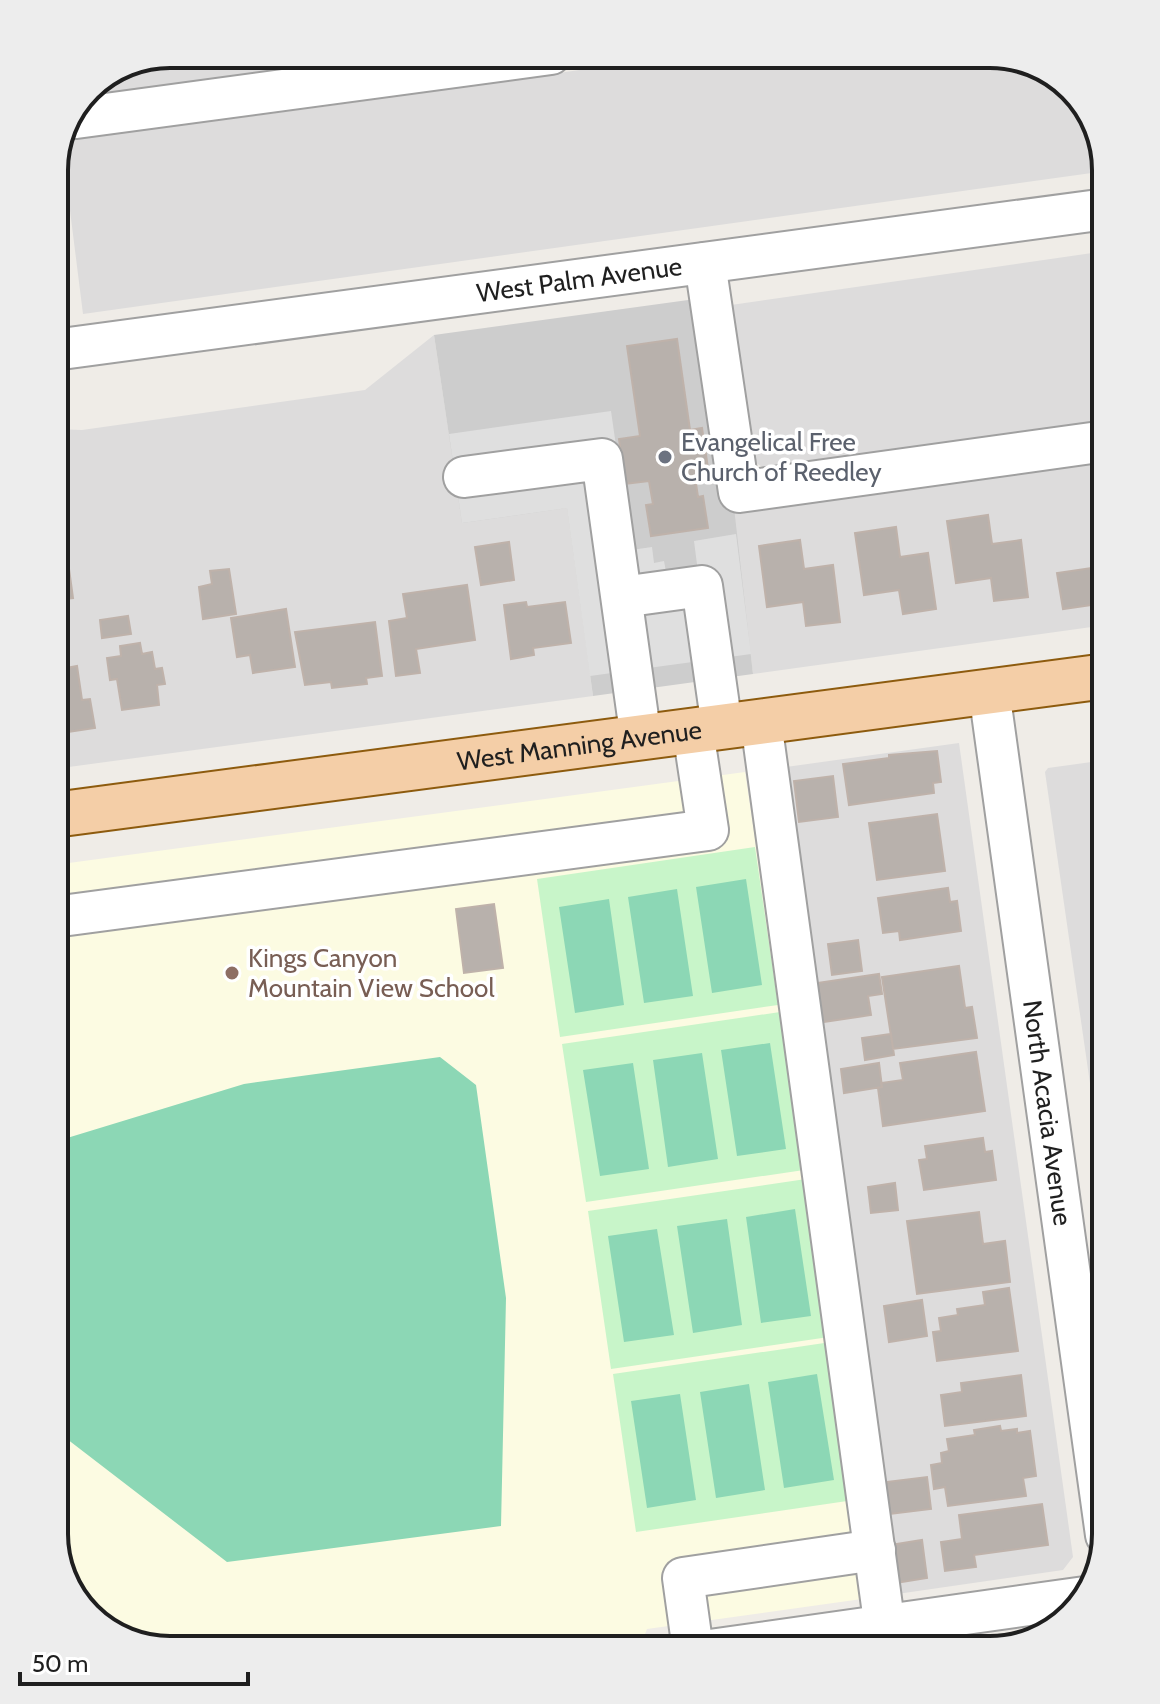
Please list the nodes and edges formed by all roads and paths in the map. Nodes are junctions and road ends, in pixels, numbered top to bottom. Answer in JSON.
{"nodes":[{"id":1,"x":447,"y":68,"type":"edge"},
{"id":2,"x":83,"y":117,"type":"edge"},
{"id":3,"x":1092,"y":211,"type":"edge"},
{"id":4,"x":705,"y":263,"type":"junction"},
{"id":5,"x":68,"y":348,"type":"edge"},
{"id":6,"x":1092,"y":443,"type":"edge"},
{"id":7,"x":464,"y":477,"type":"dead end"},
{"id":8,"x":622,"y":597,"type":"junction"},
{"id":9,"x":1092,"y":678,"type":"edge"},
{"id":10,"x":989,"y":691,"type":"junction"},
{"id":11,"x":725,"y":727,"type":"junction"},
{"id":12,"x":641,"y":739,"type":"junction"},
{"id":13,"x":68,"y":813,"type":"edge"},
{"id":14,"x":68,"y":915,"type":"edge"},
{"id":15,"x":1092,"y":1434,"type":"edge"},
{"id":16,"x":875,"y":1550,"type":"junction"},
{"id":17,"x":1067,"y":1601,"type":"edge"},
{"id":18,"x":691,"y":1636,"type":"edge"},
{"id":19,"x":886,"y":1636,"type":"edge"},
{"id":20,"x":896,"y":1636,"type":"edge"}],
"edges":[{"from":1,"to":2,"type":"street"},
{"from":3,"to":4,"type":"street","name":"West Palm Avenue"},
{"from":4,"to":5,"type":"street","name":"West Palm Avenue"},
{"from":4,"to":6,"type":"street"},
{"from":7,"to":8,"type":"street"},
{"from":8,"to":11,"type":"street"},
{"from":8,"to":12,"type":"street"},
{"from":9,"to":10,"type":"main road","name":"West Manning Avenue"},
{"from":10,"to":11,"type":"main road","name":"West Manning Avenue"},
{"from":10,"to":15,"type":"street","name":"North Acacia Avenue"},
{"from":11,"to":12,"type":"main road","name":"West Manning Avenue"},
{"from":11,"to":14,"type":"street"},
{"from":11,"to":16,"type":"street"},
{"from":12,"to":13,"type":"main road","name":"West Manning Avenue"},
{"from":16,"to":18,"type":"street"},
{"from":16,"to":19,"type":"street"},
{"from":17,"to":20,"type":"street"}]}
